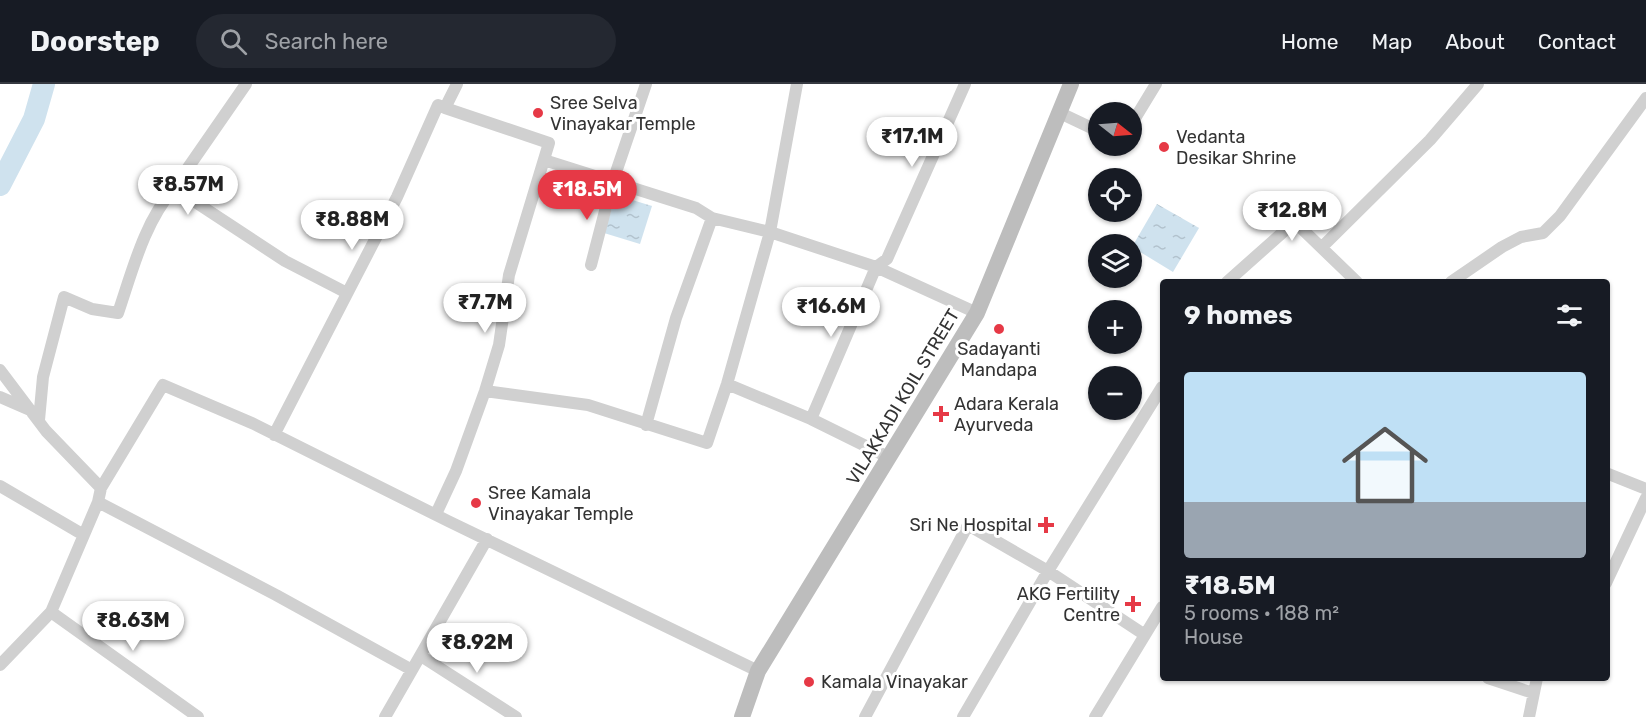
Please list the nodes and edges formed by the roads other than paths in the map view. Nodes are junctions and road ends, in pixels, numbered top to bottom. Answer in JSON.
{"nodes":[{"id":1,"x":246,"y":84,"type":"edge"},
{"id":2,"x":457,"y":84,"type":"edge"},
{"id":3,"x":646,"y":84,"type":"edge"},
{"id":4,"x":797,"y":84,"type":"edge"},
{"id":5,"x":965,"y":84,"type":"edge"},
{"id":6,"x":1071,"y":84,"type":"edge"},
{"id":7,"x":1156,"y":84,"type":"edge"},
{"id":8,"x":1478,"y":84,"type":"edge"},
{"id":9,"x":1646,"y":98,"type":"edge"},
{"id":10,"x":446,"y":108,"type":"junction"},
{"id":11,"x":1142,"y":108,"type":"edge"},
{"id":12,"x":1060,"y":113,"type":"junction"},
{"id":13,"x":1088,"y":126,"type":"edge"},
{"id":14,"x":544,"y":160,"type":"junction"},
{"id":15,"x":612,"y":184,"type":"junction"},
{"id":16,"x":174,"y":188,"type":"junction"},
{"id":17,"x":712,"y":218,"type":"junction"},
{"id":18,"x":770,"y":232,"type":"junction"},
{"id":19,"x":1322,"y":247,"type":"junction"},
{"id":20,"x":591,"y":265,"type":"dead end"},
{"id":21,"x":876,"y":267,"type":"junction"},
{"id":22,"x":1230,"y":279,"type":"edge"},
{"id":23,"x":1354,"y":279,"type":"edge"},
{"id":24,"x":1455,"y":279,"type":"edge"},
{"id":25,"x":347,"y":293,"type":"junction"},
{"id":26,"x":977,"y":313,"type":"junction"},
{"id":27,"x":0,"y":369,"type":"edge"},
{"id":28,"x":727,"y":384,"type":"junction"},
{"id":29,"x":1160,"y":390,"type":"edge"},
{"id":30,"x":485,"y":391,"type":"junction"},
{"id":31,"x":0,"y":397,"type":"edge"},
{"id":32,"x":35,"y":415,"type":"junction"},
{"id":33,"x":811,"y":419,"type":"junction"},
{"id":34,"x":646,"y":424,"type":"junction"},
{"id":35,"x":274,"y":435,"type":"junction"},
{"id":36,"x":890,"y":458,"type":"junction"},
{"id":37,"x":1610,"y":475,"type":"edge"},
{"id":38,"x":0,"y":486,"type":"edge"},
{"id":39,"x":101,"y":488,"type":"junction"},
{"id":40,"x":1646,"y":489,"type":"edge"},
{"id":41,"x":1646,"y":498,"type":"edge"},
{"id":42,"x":98,"y":502,"type":"junction"},
{"id":43,"x":436,"y":514,"type":"junction"},
{"id":44,"x":82,"y":534,"type":"junction"},
{"id":45,"x":487,"y":539,"type":"junction"},
{"id":46,"x":1048,"y":571,"type":"junction"},
{"id":47,"x":1610,"y":574,"type":"edge"},
{"id":48,"x":1160,"y":610,"type":"edge"},
{"id":49,"x":51,"y":612,"type":"junction"},
{"id":50,"x":1145,"y":636,"type":"junction"},
{"id":51,"x":420,"y":656,"type":"junction"},
{"id":52,"x":0,"y":665,"type":"edge"},
{"id":53,"x":412,"y":670,"type":"junction"},
{"id":54,"x":758,"y":671,"type":"junction"},
{"id":55,"x":1497,"y":681,"type":"edge"},
{"id":56,"x":1536,"y":681,"type":"edge"},
{"id":57,"x":1533,"y":693,"type":"junction"},
{"id":58,"x":198,"y":717,"type":"edge"},
{"id":59,"x":385,"y":717,"type":"edge"},
{"id":60,"x":516,"y":717,"type":"edge"},
{"id":61,"x":742,"y":717,"type":"edge"},
{"id":62,"x":865,"y":717,"type":"edge"},
{"id":63,"x":963,"y":717,"type":"edge"},
{"id":64,"x":1095,"y":717,"type":"edge"},
{"id":65,"x":1528,"y":717,"type":"edge"}],
"edges":[{"from":1,"to":16,"type":"street"},
{"from":2,"to":10,"type":"street"},
{"from":3,"to":15,"type":"street"},
{"from":4,"to":18,"type":"street"},
{"from":5,"to":21,"type":"street"},
{"from":6,"to":12,"type":"street","name":"VILAKKADI KOIL STREET"},
{"from":7,"to":11,"type":"street"},
{"from":8,"to":19,"type":"street"},
{"from":9,"to":24,"type":"street"},
{"from":10,"to":14,"type":"street"},
{"from":10,"to":25,"type":"street"},
{"from":12,"to":13,"type":"street"},
{"from":12,"to":26,"type":"street","name":"VILAKKADI KOIL STREET"},
{"from":14,"to":15,"type":"street"},
{"from":14,"to":30,"type":"street"},
{"from":15,"to":17,"type":"street"},
{"from":15,"to":20,"type":"street"},
{"from":16,"to":25,"type":"street"},
{"from":16,"to":32,"type":"street"},
{"from":17,"to":18,"type":"street"},
{"from":17,"to":34,"type":"street"},
{"from":18,"to":21,"type":"street"},
{"from":18,"to":28,"type":"street"},
{"from":19,"to":22,"type":"street"},
{"from":19,"to":23,"type":"street"},
{"from":21,"to":26,"type":"street"},
{"from":21,"to":33,"type":"street"},
{"from":25,"to":35,"type":"street"},
{"from":26,"to":36,"type":"street","name":"VILAKKADI KOIL STREET"},
{"from":27,"to":32,"type":"street"},
{"from":28,"to":33,"type":"street"},
{"from":28,"to":34,"type":"street"},
{"from":29,"to":46,"type":"street"},
{"from":30,"to":34,"type":"street"},
{"from":30,"to":43,"type":"street"},
{"from":31,"to":32,"type":"street"},
{"from":32,"to":39,"type":"street"},
{"from":33,"to":36,"type":"street"},
{"from":35,"to":39,"type":"street"},
{"from":35,"to":43,"type":"street"},
{"from":36,"to":54,"type":"street","name":"VILAKKADI KOIL STREET"},
{"from":37,"to":40,"type":"street"},
{"from":38,"to":44,"type":"street"},
{"from":39,"to":42,"type":"street"},
{"from":41,"to":47,"type":"street"},
{"from":42,"to":44,"type":"street"},
{"from":42,"to":53,"type":"street"},
{"from":43,"to":45,"type":"street"},
{"from":44,"to":49,"type":"street"},
{"from":45,"to":51,"type":"street"},
{"from":45,"to":54,"type":"street"},
{"from":46,"to":50,"type":"street"},
{"from":46,"to":62,"type":"street"},
{"from":46,"to":63,"type":"street"},
{"from":48,"to":50,"type":"street"},
{"from":49,"to":52,"type":"street"},
{"from":49,"to":58,"type":"street"},
{"from":50,"to":64,"type":"street"},
{"from":51,"to":53,"type":"street"},
{"from":51,"to":60,"type":"street"},
{"from":53,"to":59,"type":"street"},
{"from":54,"to":61,"type":"street","name":"VILAKKADI KOIL STREET"},
{"from":55,"to":57,"type":"street"},
{"from":56,"to":57,"type":"street"},
{"from":57,"to":65,"type":"street"}]}
